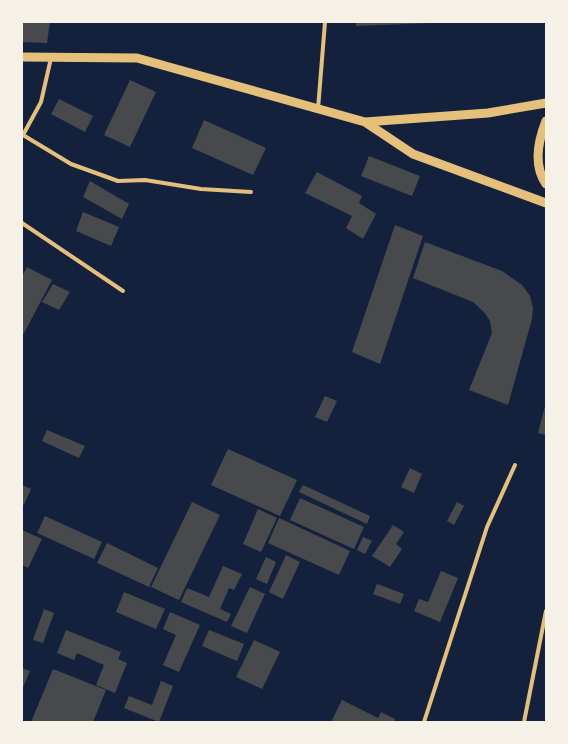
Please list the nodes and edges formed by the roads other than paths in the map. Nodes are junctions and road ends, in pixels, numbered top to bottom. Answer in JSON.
{"nodes":[{"id":1,"x":325,"y":22,"type":"edge"},
{"id":2,"x":22,"y":57,"type":"edge"},
{"id":3,"x":51,"y":58,"type":"junction"},
{"id":4,"x":546,"y":103,"type":"edge"},
{"id":5,"x":318,"y":109,"type":"junction"},
{"id":6,"x":546,"y":121,"type":"edge"},
{"id":7,"x":365,"y":122,"type":"junction"},
{"id":8,"x":23,"y":137,"type":"edge"},
{"id":9,"x":546,"y":184,"type":"edge"},
{"id":10,"x":251,"y":192,"type":"dead end"},
{"id":11,"x":546,"y":203,"type":"edge"},
{"id":12,"x":22,"y":223,"type":"edge"},
{"id":13,"x":124,"y":292,"type":"dead end"},
{"id":14,"x":515,"y":465,"type":"dead end"},
{"id":15,"x":546,"y":611,"type":"edge"},
{"id":16,"x":424,"y":722,"type":"edge"},
{"id":17,"x":524,"y":722,"type":"edge"}],
"edges":[{"from":1,"to":5,"type":"street"},
{"from":2,"to":3,"type":"main road"},
{"from":3,"to":5,"type":"main road"},
{"from":3,"to":8,"type":"street"},
{"from":4,"to":7,"type":"main road"},
{"from":5,"to":7,"type":"main road"},
{"from":6,"to":9,"type":"main road"},
{"from":7,"to":11,"type":"main road"},
{"from":8,"to":10,"type":"street"},
{"from":12,"to":13,"type":"street"},
{"from":14,"to":16,"type":"street"},
{"from":15,"to":17,"type":"street"}]}
